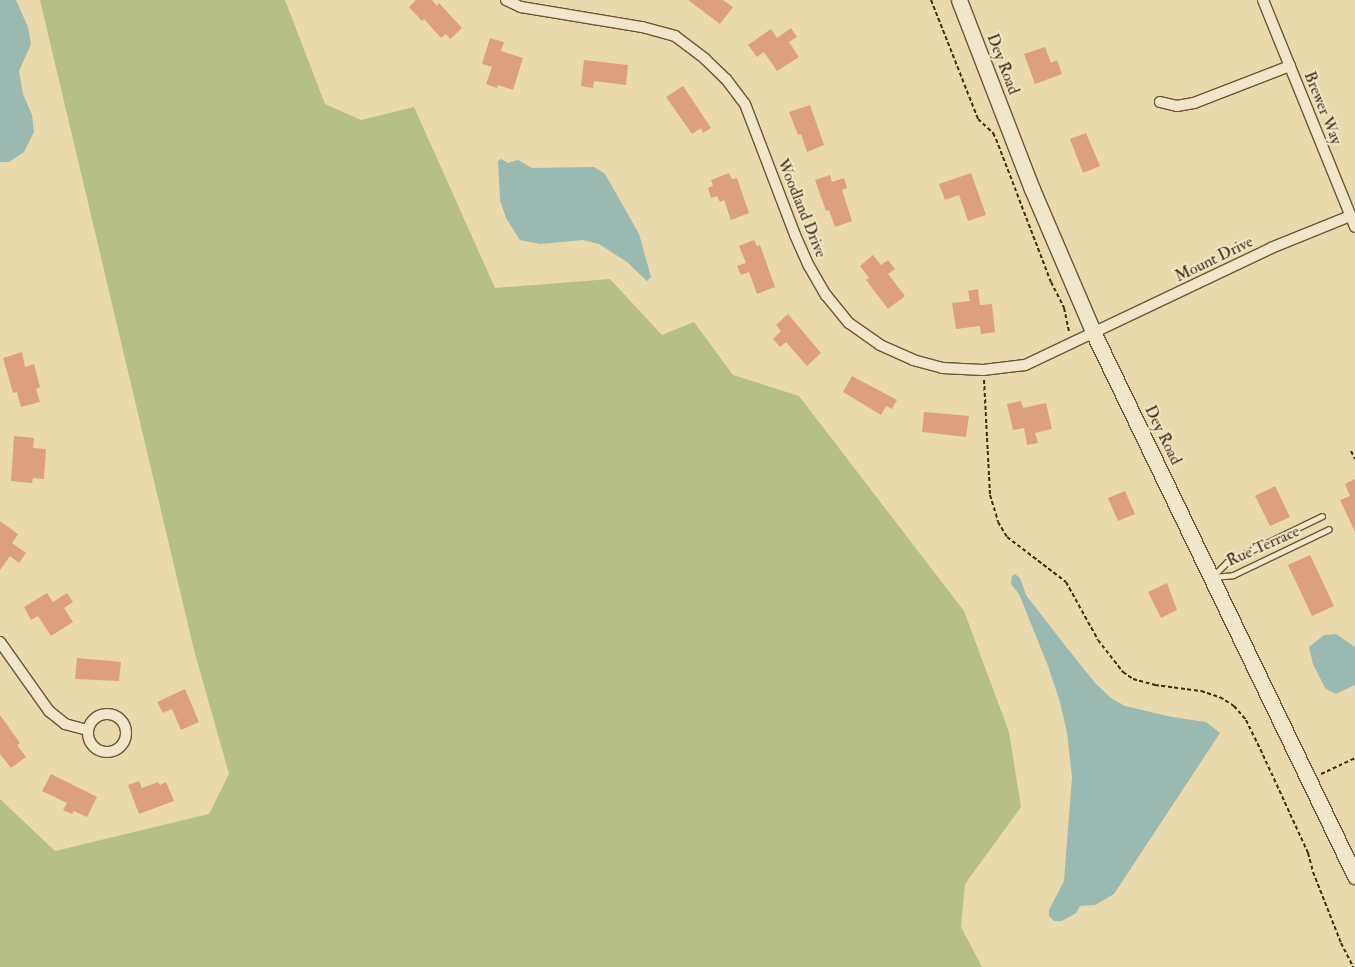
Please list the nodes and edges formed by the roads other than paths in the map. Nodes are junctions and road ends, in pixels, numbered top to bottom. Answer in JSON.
{"nodes":[{"id":1,"x":506,"y":0,"type":"edge"},
{"id":2,"x":959,"y":0,"type":"edge"},
{"id":3,"x":1263,"y":0,"type":"edge"},
{"id":4,"x":1290,"y":66,"type":"junction"},
{"id":5,"x":1160,"y":102,"type":"dead end"},
{"id":6,"x":1350,"y":216,"type":"junction"},
{"id":7,"x":1355,"y":228,"type":"edge"},
{"id":8,"x":1094,"y":334,"type":"junction"},
{"id":9,"x":1322,"y":516,"type":"dead end"},
{"id":10,"x":1329,"y":530,"type":"dead end"},
{"id":11,"x":1212,"y":578,"type":"junction"},
{"id":12,"x":0,"y":642,"type":"edge"},
{"id":13,"x":88,"y":730,"type":"dead end"},
{"id":14,"x":1355,"y":876,"type":"edge"}],
"edges":[{"from":1,"to":8,"type":"street","name":"Woodland Drive"},
{"from":2,"to":8,"type":"main road","name":"Dey Road"},
{"from":3,"to":4,"type":"street","name":"Brewer Way"},
{"from":4,"to":5,"type":"street"},
{"from":4,"to":6,"type":"street","name":"Brewer Way"},
{"from":6,"to":7,"type":"street","name":"Brewer Way"},
{"from":6,"to":8,"type":"street","name":"Mount Drive"},
{"from":8,"to":11,"type":"main road","name":"Dey Road"},
{"from":9,"to":11,"type":"lane","name":"Rue Terrace"},
{"from":10,"to":11,"type":"lane","name":"Rue Terrace"},
{"from":11,"to":14,"type":"main road","name":"Dey Road"},
{"from":12,"to":13,"type":"street"}]}
